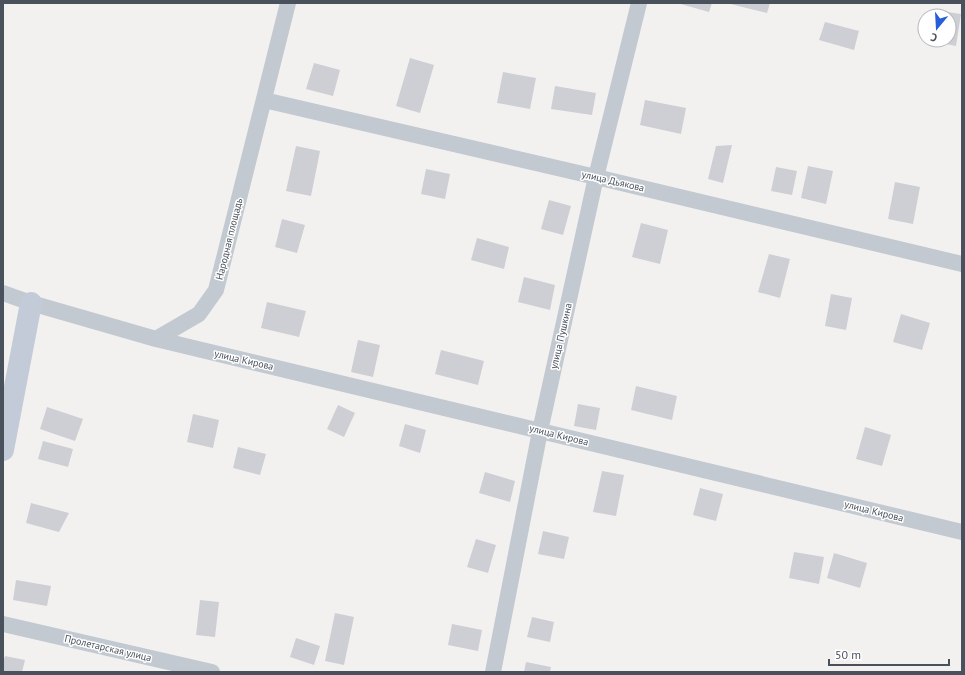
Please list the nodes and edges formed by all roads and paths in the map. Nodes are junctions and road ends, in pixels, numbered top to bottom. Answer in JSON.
{"nodes":[{"id":1,"x":288,"y":3,"type":"edge"},
{"id":2,"x":639,"y":3,"type":"edge"},
{"id":3,"x":264,"y":100,"type":"junction"},
{"id":4,"x":596,"y":177,"type":"junction"},
{"id":5,"x":962,"y":264,"type":"edge"},
{"id":6,"x":3,"y":293,"type":"edge"},
{"id":7,"x":31,"y":303,"type":"junction"},
{"id":8,"x":156,"y":339,"type":"junction"},
{"id":9,"x":540,"y":430,"type":"junction"},
{"id":10,"x":3,"y":450,"type":"edge"},
{"id":11,"x":962,"y":532,"type":"edge"},
{"id":12,"x":3,"y":624,"type":"edge"},
{"id":13,"x":212,"y":672,"type":"edge"},
{"id":14,"x":493,"y":672,"type":"edge"}],
"edges":[{"from":1,"to":3,"type":"street","name":"Народная площадь"},
{"from":2,"to":4,"type":"street","name":"улица Пушкина"},
{"from":3,"to":4,"type":"street","name":"улица Дьякова"},
{"from":3,"to":8,"type":"street","name":"Народная площадь"},
{"from":4,"to":5,"type":"street","name":"улица Дьякова"},
{"from":4,"to":9,"type":"street","name":"улица Пушкина"},
{"from":6,"to":7,"type":"street"},
{"from":7,"to":8,"type":"street"},
{"from":7,"to":10,"type":"street"},
{"from":8,"to":9,"type":"street","name":"улица Кирова"},
{"from":9,"to":11,"type":"street","name":"улица Кирова"},
{"from":9,"to":14,"type":"street","name":"улица Пушкина"},
{"from":12,"to":13,"type":"street","name":"Пролетарская улица"}]}
